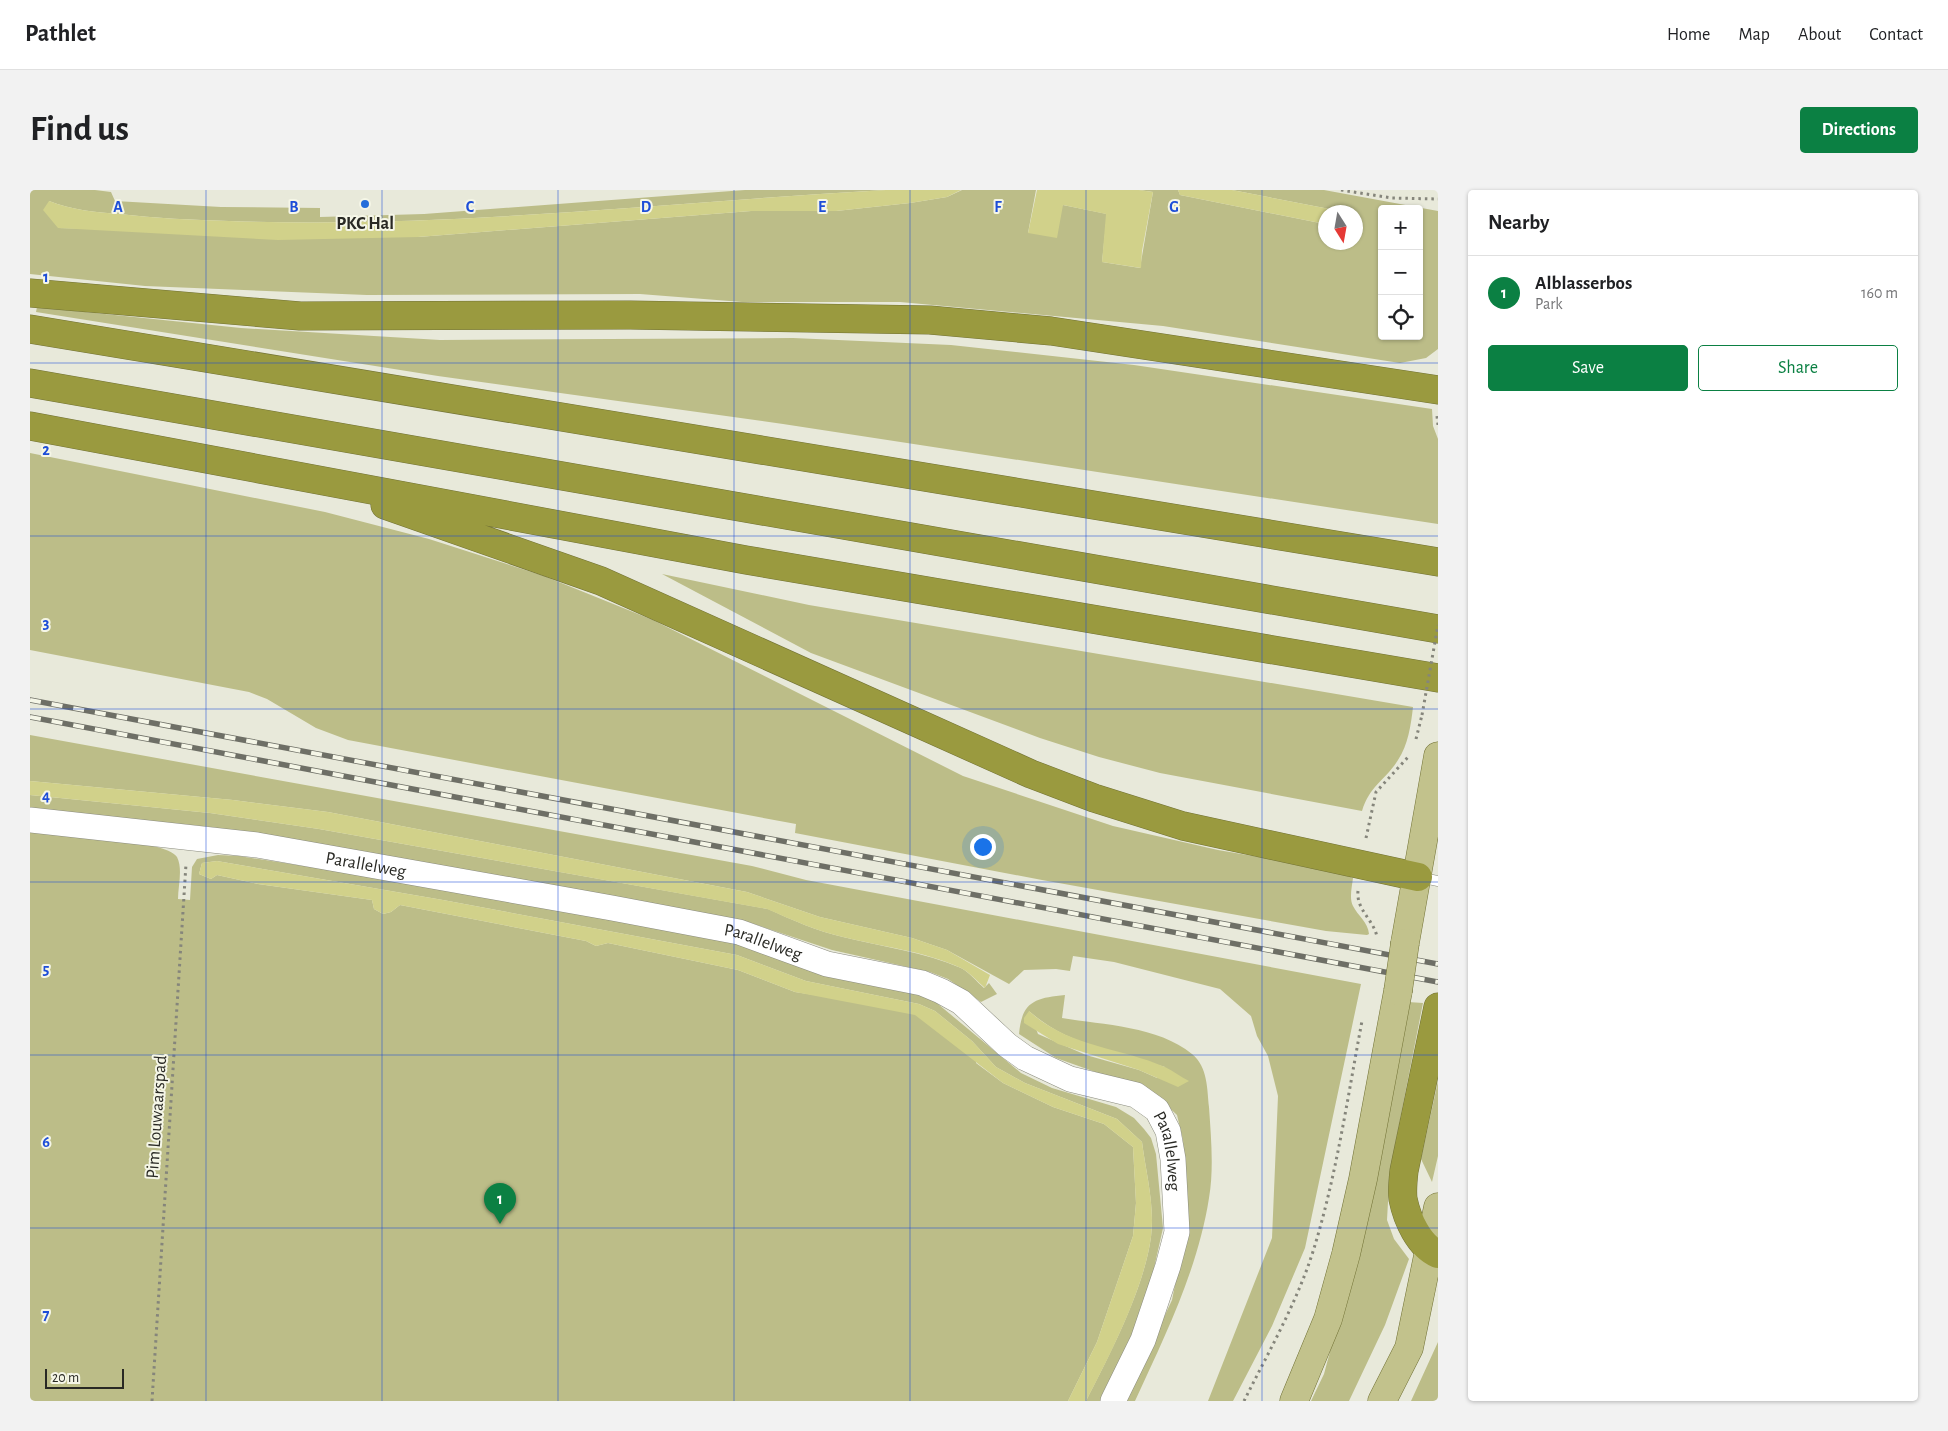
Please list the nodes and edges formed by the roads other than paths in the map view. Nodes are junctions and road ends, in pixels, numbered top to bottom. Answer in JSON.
{"nodes":[{"id":1,"x":30,"y":293,"type":"edge"},
{"id":2,"x":30,"y":329,"type":"edge"},
{"id":3,"x":30,"y":383,"type":"edge"},
{"id":4,"x":1438,"y":390,"type":"edge"},
{"id":5,"x":30,"y":426,"type":"edge"},
{"id":6,"x":301,"y":476,"type":"junction"},
{"id":7,"x":1438,"y":562,"type":"edge"},
{"id":8,"x":1438,"y":629,"type":"edge"},
{"id":9,"x":1438,"y":678,"type":"edge"},
{"id":10,"x":1426,"y":753,"type":"edge"},
{"id":11,"x":30,"y":820,"type":"edge"},
{"id":12,"x":1428,"y":879,"type":"edge"},
{"id":13,"x":1438,"y":1007,"type":"edge"},
{"id":14,"x":1438,"y":1207,"type":"edge"},
{"id":15,"x":1433,"y":1252,"type":"edge"},
{"id":16,"x":1113,"y":1401,"type":"edge"},
{"id":17,"x":1294,"y":1401,"type":"edge"},
{"id":18,"x":1382,"y":1401,"type":"edge"}],
"edges":[{"from":1,"to":4,"type":"highway"},
{"from":2,"to":7,"type":"highway"},
{"from":3,"to":8,"type":"highway"},
{"from":5,"to":6,"type":"highway"},
{"from":6,"to":9,"type":"highway"},
{"from":6,"to":12,"type":"highway"},
{"from":10,"to":12,"type":"main road"},
{"from":11,"to":16,"type":"street","name":"Parallelweg"},
{"from":12,"to":17,"type":"main road","bridge":true},
{"from":13,"to":15,"type":"highway"},
{"from":14,"to":15,"type":"main road"},
{"from":15,"to":18,"type":"main road"}]}
